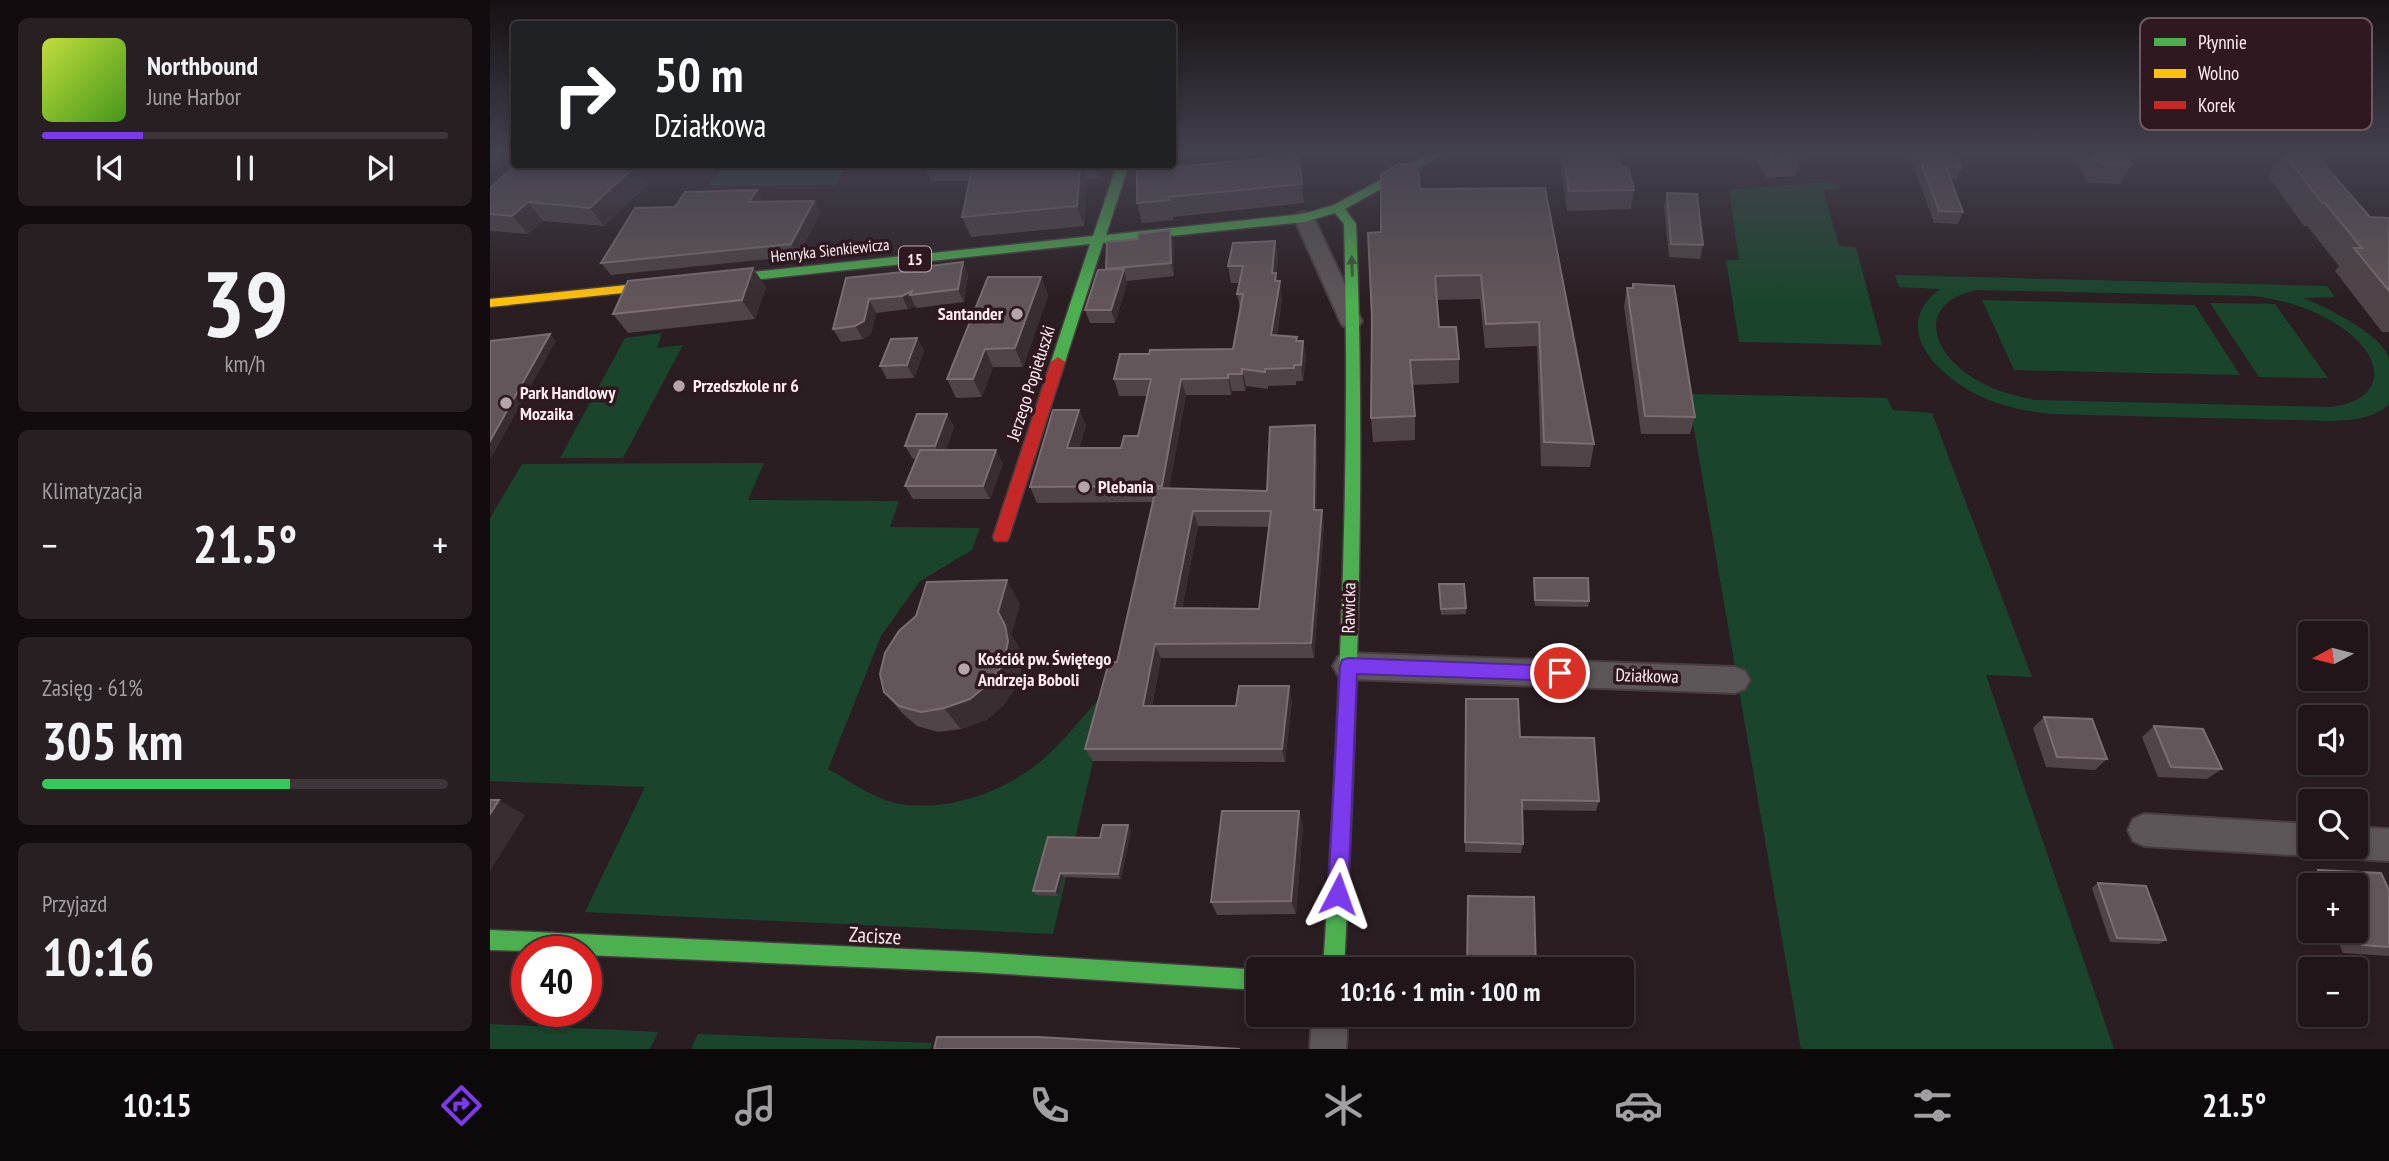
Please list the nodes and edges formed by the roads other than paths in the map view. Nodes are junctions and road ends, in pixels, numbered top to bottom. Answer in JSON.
{"nodes":[{"id":1,"x":1111,"y":202,"type":"edge"},
{"id":2,"x":1349,"y":202,"type":"edge"},
{"id":3,"x":1338,"y":208,"type":"junction"},
{"id":4,"x":1304,"y":218,"type":"junction"},
{"id":5,"x":1098,"y":240,"type":"junction"},
{"id":6,"x":490,"y":303,"type":"edge"},
{"id":7,"x":1354,"y":329,"type":"junction"},
{"id":8,"x":1001,"y":537,"type":"dead end"},
{"id":9,"x":1348,"y":666,"type":"junction"},
{"id":10,"x":1735,"y":680,"type":"dead end"},
{"id":11,"x":2144,"y":830,"type":"dead end"},
{"id":12,"x":2298,"y":839,"type":"edge"},
{"id":13,"x":2368,"y":844,"type":"edge"},
{"id":14,"x":2389,"y":845,"type":"edge"},
{"id":15,"x":490,"y":940,"type":"edge"},
{"id":16,"x":1334,"y":957,"type":"edge"},
{"id":17,"x":1246,"y":978,"type":"edge"},
{"id":18,"x":1329,"y":1027,"type":"edge"},
{"id":19,"x":1328,"y":1049,"type":"edge"}],
"edges":[{"from":1,"to":5,"type":"street","name":"Jerzego Popiełuszki"},
{"from":2,"to":3,"type":"street","number":"15"},
{"from":3,"to":4,"type":"street","name":"Henryka Sienkiewicza","number":"15"},
{"from":7,"to":3,"type":"street","name":"Rawicka","one_way":true},
{"from":4,"to":5,"type":"street","name":"Henryka Sienkiewicza","number":"15"},
{"from":4,"to":7,"type":"street","name":"Rawicka"},
{"from":5,"to":6,"type":"street","name":"Henryka Sienkiewicza","number":"15"},
{"from":5,"to":8,"type":"street","name":"Jerzego Popiełuszki"},
{"from":7,"to":9,"type":"street","name":"Rawicka"},
{"from":9,"to":10,"type":"street","name":"Działkowa"},
{"from":9,"to":16,"type":"street","name":"Rawicka"},
{"from":11,"to":12,"type":"street"},
{"from":13,"to":14,"type":"street"},
{"from":15,"to":17,"type":"street","name":"Zacisze"},
{"from":18,"to":19,"type":"street"}]}
